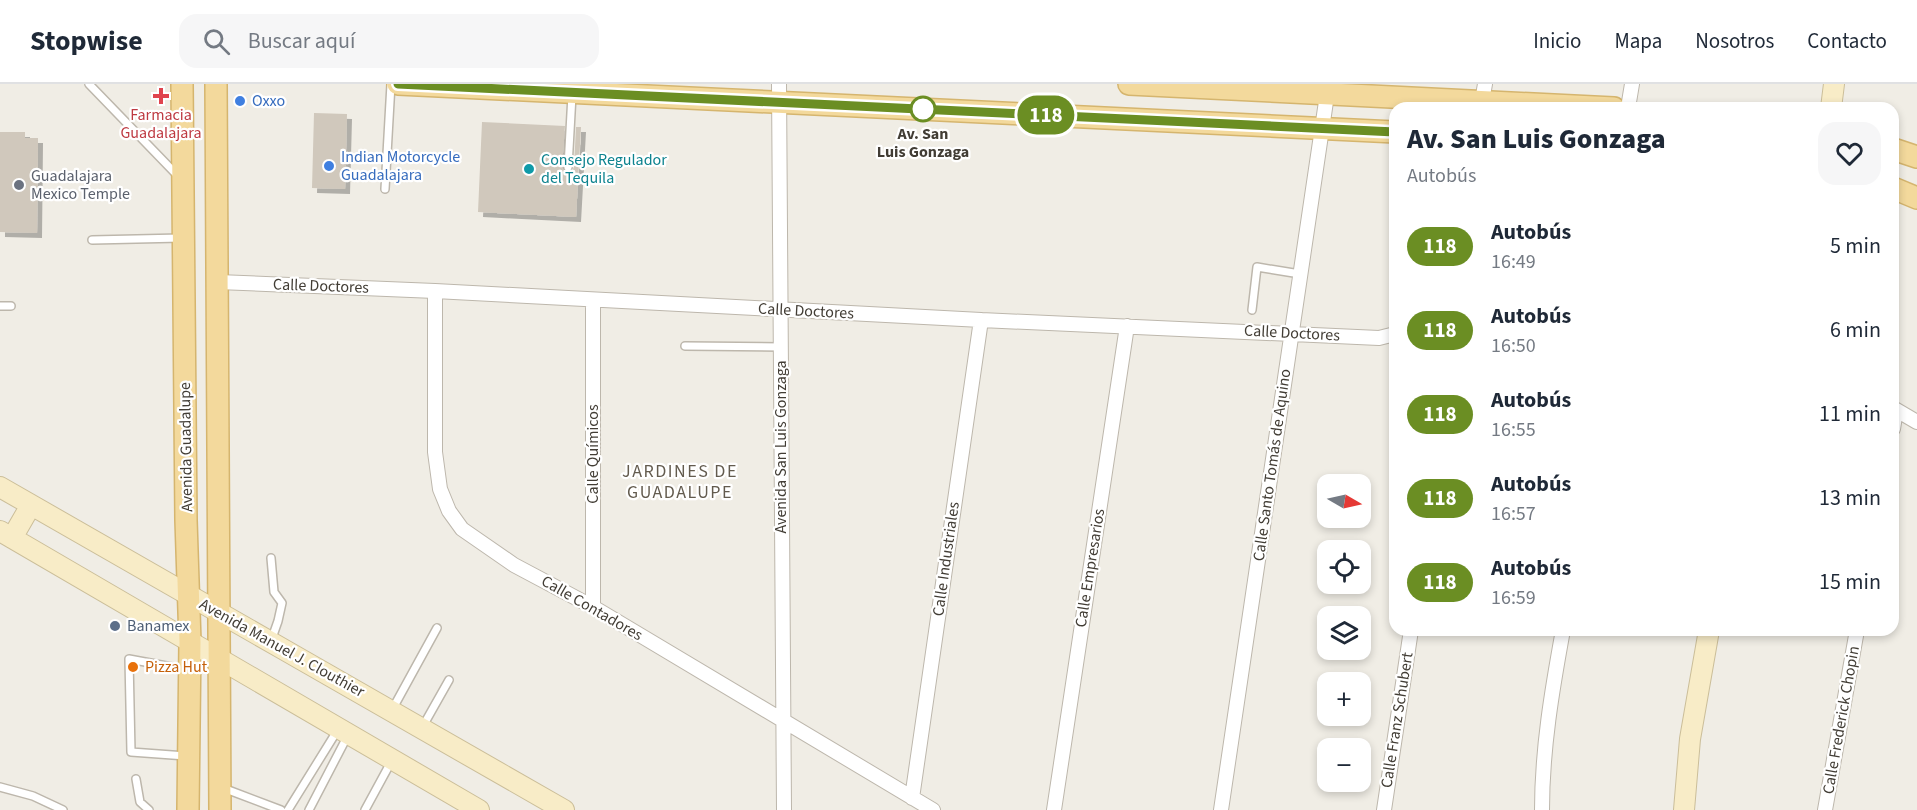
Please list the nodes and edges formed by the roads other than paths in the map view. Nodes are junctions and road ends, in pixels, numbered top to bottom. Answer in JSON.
{"nodes":[{"id":1,"x":89,"y":84,"type":"edge"},
{"id":2,"x":182,"y":84,"type":"edge"},
{"id":3,"x":216,"y":84,"type":"edge"},
{"id":4,"x":391,"y":84,"type":"edge"},
{"id":5,"x":398,"y":84,"type":"edge"},
{"id":6,"x":1129,"y":84,"type":"edge"},
{"id":7,"x":1632,"y":84,"type":"edge"},
{"id":8,"x":1834,"y":84,"type":"edge"},
{"id":9,"x":1328,"y":89,"type":"edge"},
{"id":10,"x":572,"y":92,"type":"junction"},
{"id":11,"x":779,"y":93,"type":"edge"},
{"id":12,"x":1483,"y":93,"type":"edge"},
{"id":13,"x":1562,"y":102,"type":"edge"},
{"id":14,"x":1629,"y":102,"type":"edge"},
{"id":15,"x":1832,"y":102,"type":"edge"},
{"id":16,"x":1322,"y":129,"type":"junction"},
{"id":17,"x":1389,"y":132,"type":"edge"},
{"id":18,"x":1899,"y":151,"type":"edge"},
{"id":19,"x":1917,"y":157,"type":"edge"},
{"id":20,"x":568,"y":167,"type":"dead end"},
{"id":21,"x":183,"y":181,"type":"junction"},
{"id":22,"x":385,"y":189,"type":"dead end"},
{"id":23,"x":1899,"y":190,"type":"edge"},
{"id":24,"x":1917,"y":198,"type":"edge"},
{"id":25,"x":184,"y":238,"type":"junction"},
{"id":26,"x":92,"y":240,"type":"dead end"},
{"id":27,"x":1300,"y":274,"type":"junction"},
{"id":28,"x":218,"y":282,"type":"junction"},
{"id":29,"x":435,"y":291,"type":"junction"},
{"id":30,"x":592,"y":300,"type":"junction"},
{"id":31,"x":0,"y":306,"type":"edge"},
{"id":32,"x":11,"y":306,"type":"dead end"},
{"id":33,"x":780,"y":310,"type":"junction"},
{"id":34,"x":1252,"y":310,"type":"dead end"},
{"id":35,"x":981,"y":320,"type":"junction"},
{"id":36,"x":1126,"y":326,"type":"junction"},
{"id":37,"x":1291,"y":333,"type":"junction"},
{"id":38,"x":1389,"y":336,"type":"edge"},
{"id":39,"x":685,"y":346,"type":"dead end"},
{"id":40,"x":781,"y":347,"type":"junction"},
{"id":41,"x":1899,"y":411,"type":"edge"},
{"id":42,"x":1917,"y":422,"type":"edge"},
{"id":43,"x":0,"y":487,"type":"edge"},
{"id":44,"x":31,"y":505,"type":"junction"},
{"id":45,"x":6,"y":535,"type":"edge"},
{"id":46,"x":271,"y":558,"type":"dead end"},
{"id":47,"x":189,"y":596,"type":"junction"},
{"id":48,"x":593,"y":607,"type":"junction"},
{"id":49,"x":220,"y":613,"type":"junction"},
{"id":50,"x":436,"y":628,"type":"dead end"},
{"id":51,"x":1410,"y":636,"type":"edge"},
{"id":52,"x":1562,"y":636,"type":"edge"},
{"id":53,"x":1708,"y":636,"type":"edge"},
{"id":54,"x":1856,"y":636,"type":"edge"},
{"id":55,"x":271,"y":641,"type":"junction"},
{"id":56,"x":190,"y":642,"type":"junction"},
{"id":57,"x":220,"y":660,"type":"junction"},
{"id":58,"x":189,"y":670,"type":"junction"},
{"id":59,"x":449,"y":680,"type":"dead end"},
{"id":60,"x":392,"y":710,"type":"junction"},
{"id":61,"x":783,"y":720,"type":"junction"},
{"id":62,"x":422,"y":728,"type":"junction"},
{"id":63,"x":344,"y":731,"type":"junction"},
{"id":64,"x":189,"y":756,"type":"junction"},
{"id":65,"x":393,"y":760,"type":"junction"},
{"id":66,"x":136,"y":779,"type":"dead end"},
{"id":67,"x":0,"y":787,"type":"edge"},
{"id":68,"x":220,"y":787,"type":"junction"},
{"id":69,"x":912,"y":798,"type":"junction"},
{"id":70,"x":63,"y":810,"type":"edge"},
{"id":71,"x":149,"y":810,"type":"edge"},
{"id":72,"x":188,"y":810,"type":"edge"},
{"id":73,"x":220,"y":810,"type":"edge"},
{"id":74,"x":281,"y":810,"type":"edge"},
{"id":75,"x":288,"y":810,"type":"edge"},
{"id":76,"x":309,"y":810,"type":"edge"},
{"id":77,"x":365,"y":810,"type":"edge"},
{"id":78,"x":479,"y":810,"type":"edge"},
{"id":79,"x":564,"y":810,"type":"edge"},
{"id":80,"x":783,"y":810,"type":"edge"},
{"id":81,"x":933,"y":810,"type":"edge"},
{"id":82,"x":1054,"y":810,"type":"edge"},
{"id":83,"x":1221,"y":810,"type":"edge"},
{"id":84,"x":1384,"y":810,"type":"edge"},
{"id":85,"x":1542,"y":810,"type":"edge"},
{"id":86,"x":1684,"y":810,"type":"edge"},
{"id":87,"x":1826,"y":810,"type":"edge"}],
"edges":[{"from":1,"to":21,"type":"lane"},
{"from":2,"to":21,"type":"main road","name":"Avenida Guadalupe"},
{"from":3,"to":28,"type":"main road","name":"Avenida Guadalupe"},
{"from":4,"to":22,"type":"lane"},
{"from":5,"to":10,"type":"main road"},
{"from":6,"to":9,"type":"main road"},
{"from":7,"to":14,"type":"street"},
{"from":8,"to":15,"type":"main road"},
{"from":9,"to":12,"type":"main road"},
{"from":9,"to":16,"type":"street","name":"Calle Santo Tomás de Aquino"},
{"from":10,"to":11,"type":"main road"},
{"from":10,"to":20,"type":"lane"},
{"from":11,"to":16,"type":"main road"},
{"from":11,"to":33,"type":"street","name":"Avenida San Luis Gonzaga"},
{"from":12,"to":13,"type":"main road"},
{"from":16,"to":17,"type":"main road"},
{"from":16,"to":27,"type":"street","name":"Calle Santo Tomás de Aquino"},
{"from":18,"to":19,"type":"main road"},
{"from":21,"to":25,"type":"main road","name":"Avenida Guadalupe"},
{"from":23,"to":24,"type":"main road"},
{"from":25,"to":26,"type":"lane"},
{"from":25,"to":47,"type":"main road","name":"Avenida Guadalupe"},
{"from":27,"to":34,"type":"lane"},
{"from":27,"to":37,"type":"street","name":"Calle Santo Tomás de Aquino"},
{"from":28,"to":29,"type":"street","name":"Calle Doctores"},
{"from":28,"to":49,"type":"main road","name":"Avenida Guadalupe"},
{"from":29,"to":30,"type":"street","name":"Calle Doctores"},
{"from":29,"to":48,"type":"street","name":"Calle Contadores"},
{"from":30,"to":33,"type":"street","name":"Calle Doctores"},
{"from":30,"to":48,"type":"street","name":"Calle Químicos"},
{"from":31,"to":32,"type":"lane"},
{"from":33,"to":35,"type":"street","name":"Calle Doctores"},
{"from":33,"to":40,"type":"street","name":"Avenida San Luis Gonzaga"},
{"from":35,"to":36,"type":"street","name":"Calle Doctores"},
{"from":35,"to":69,"type":"street","name":"Calle Industriales"},
{"from":36,"to":37,"type":"street","name":"Calle Doctores"},
{"from":36,"to":82,"type":"street","name":"Calle Empresarios"},
{"from":37,"to":38,"type":"street","name":"Calle Doctores"},
{"from":37,"to":83,"type":"street","name":"Calle Santo Tomás de Aquino"},
{"from":39,"to":40,"type":"lane"},
{"from":40,"to":61,"type":"street","name":"Avenida San Luis Gonzaga"},
{"from":41,"to":42,"type":"street"},
{"from":43,"to":44,"type":"main road","name":"Avenida Manuel J. Clouthier"},
{"from":44,"to":45,"type":"main road"},
{"from":44,"to":47,"type":"main road","name":"Avenida Manuel J. Clouthier"},
{"from":45,"to":56,"type":"main road"},
{"from":46,"to":55,"type":"lane"},
{"from":47,"to":49,"type":"main road","name":"Avenida Manuel J. Clouthier"},
{"from":47,"to":56,"type":"main road","name":"Avenida Guadalupe"},
{"from":48,"to":61,"type":"street","name":"Calle Contadores"},
{"from":49,"to":55,"type":"main road","name":"Avenida Manuel J. Clouthier"},
{"from":49,"to":57,"type":"main road","name":"Avenida Guadalupe"},
{"from":50,"to":60,"type":"lane"},
{"from":51,"to":84,"type":"street","name":"Calle Franz Schubert"},
{"from":52,"to":85,"type":"street"},
{"from":53,"to":86,"type":"main road"},
{"from":54,"to":87,"type":"street","name":"Calle Frederick Chopin"},
{"from":55,"to":60,"type":"main road","name":"Avenida Manuel J. Clouthier"},
{"from":56,"to":57,"type":"main road"},
{"from":56,"to":58,"type":"main road","name":"Avenida Guadalupe"},
{"from":57,"to":63,"type":"main road"},
{"from":57,"to":68,"type":"main road","name":"Avenida Guadalupe"},
{"from":58,"to":64,"type":"main road","name":"Avenida Guadalupe"},
{"from":58,"to":64,"type":"lane"},
{"from":59,"to":62,"type":"lane"},
{"from":60,"to":62,"type":"main road","name":"Avenida Manuel J. Clouthier"},
{"from":61,"to":69,"type":"street","name":"Calle Contadores"},
{"from":61,"to":80,"type":"street","name":"Avenida San Luis Gonzaga"},
{"from":62,"to":79,"type":"main road","name":"Avenida Manuel J. Clouthier"},
{"from":63,"to":65,"type":"main road"},
{"from":63,"to":75,"type":"lane"},
{"from":63,"to":76,"type":"lane"},
{"from":64,"to":72,"type":"main road","name":"Avenida Guadalupe"},
{"from":65,"to":77,"type":"lane"},
{"from":65,"to":78,"type":"main road"},
{"from":66,"to":71,"type":"lane"},
{"from":67,"to":70,"type":"lane"},
{"from":68,"to":73,"type":"main road","name":"Avenida Guadalupe"},
{"from":68,"to":74,"type":"lane"},
{"from":69,"to":81,"type":"street","name":"Calle Contadores"}]}
